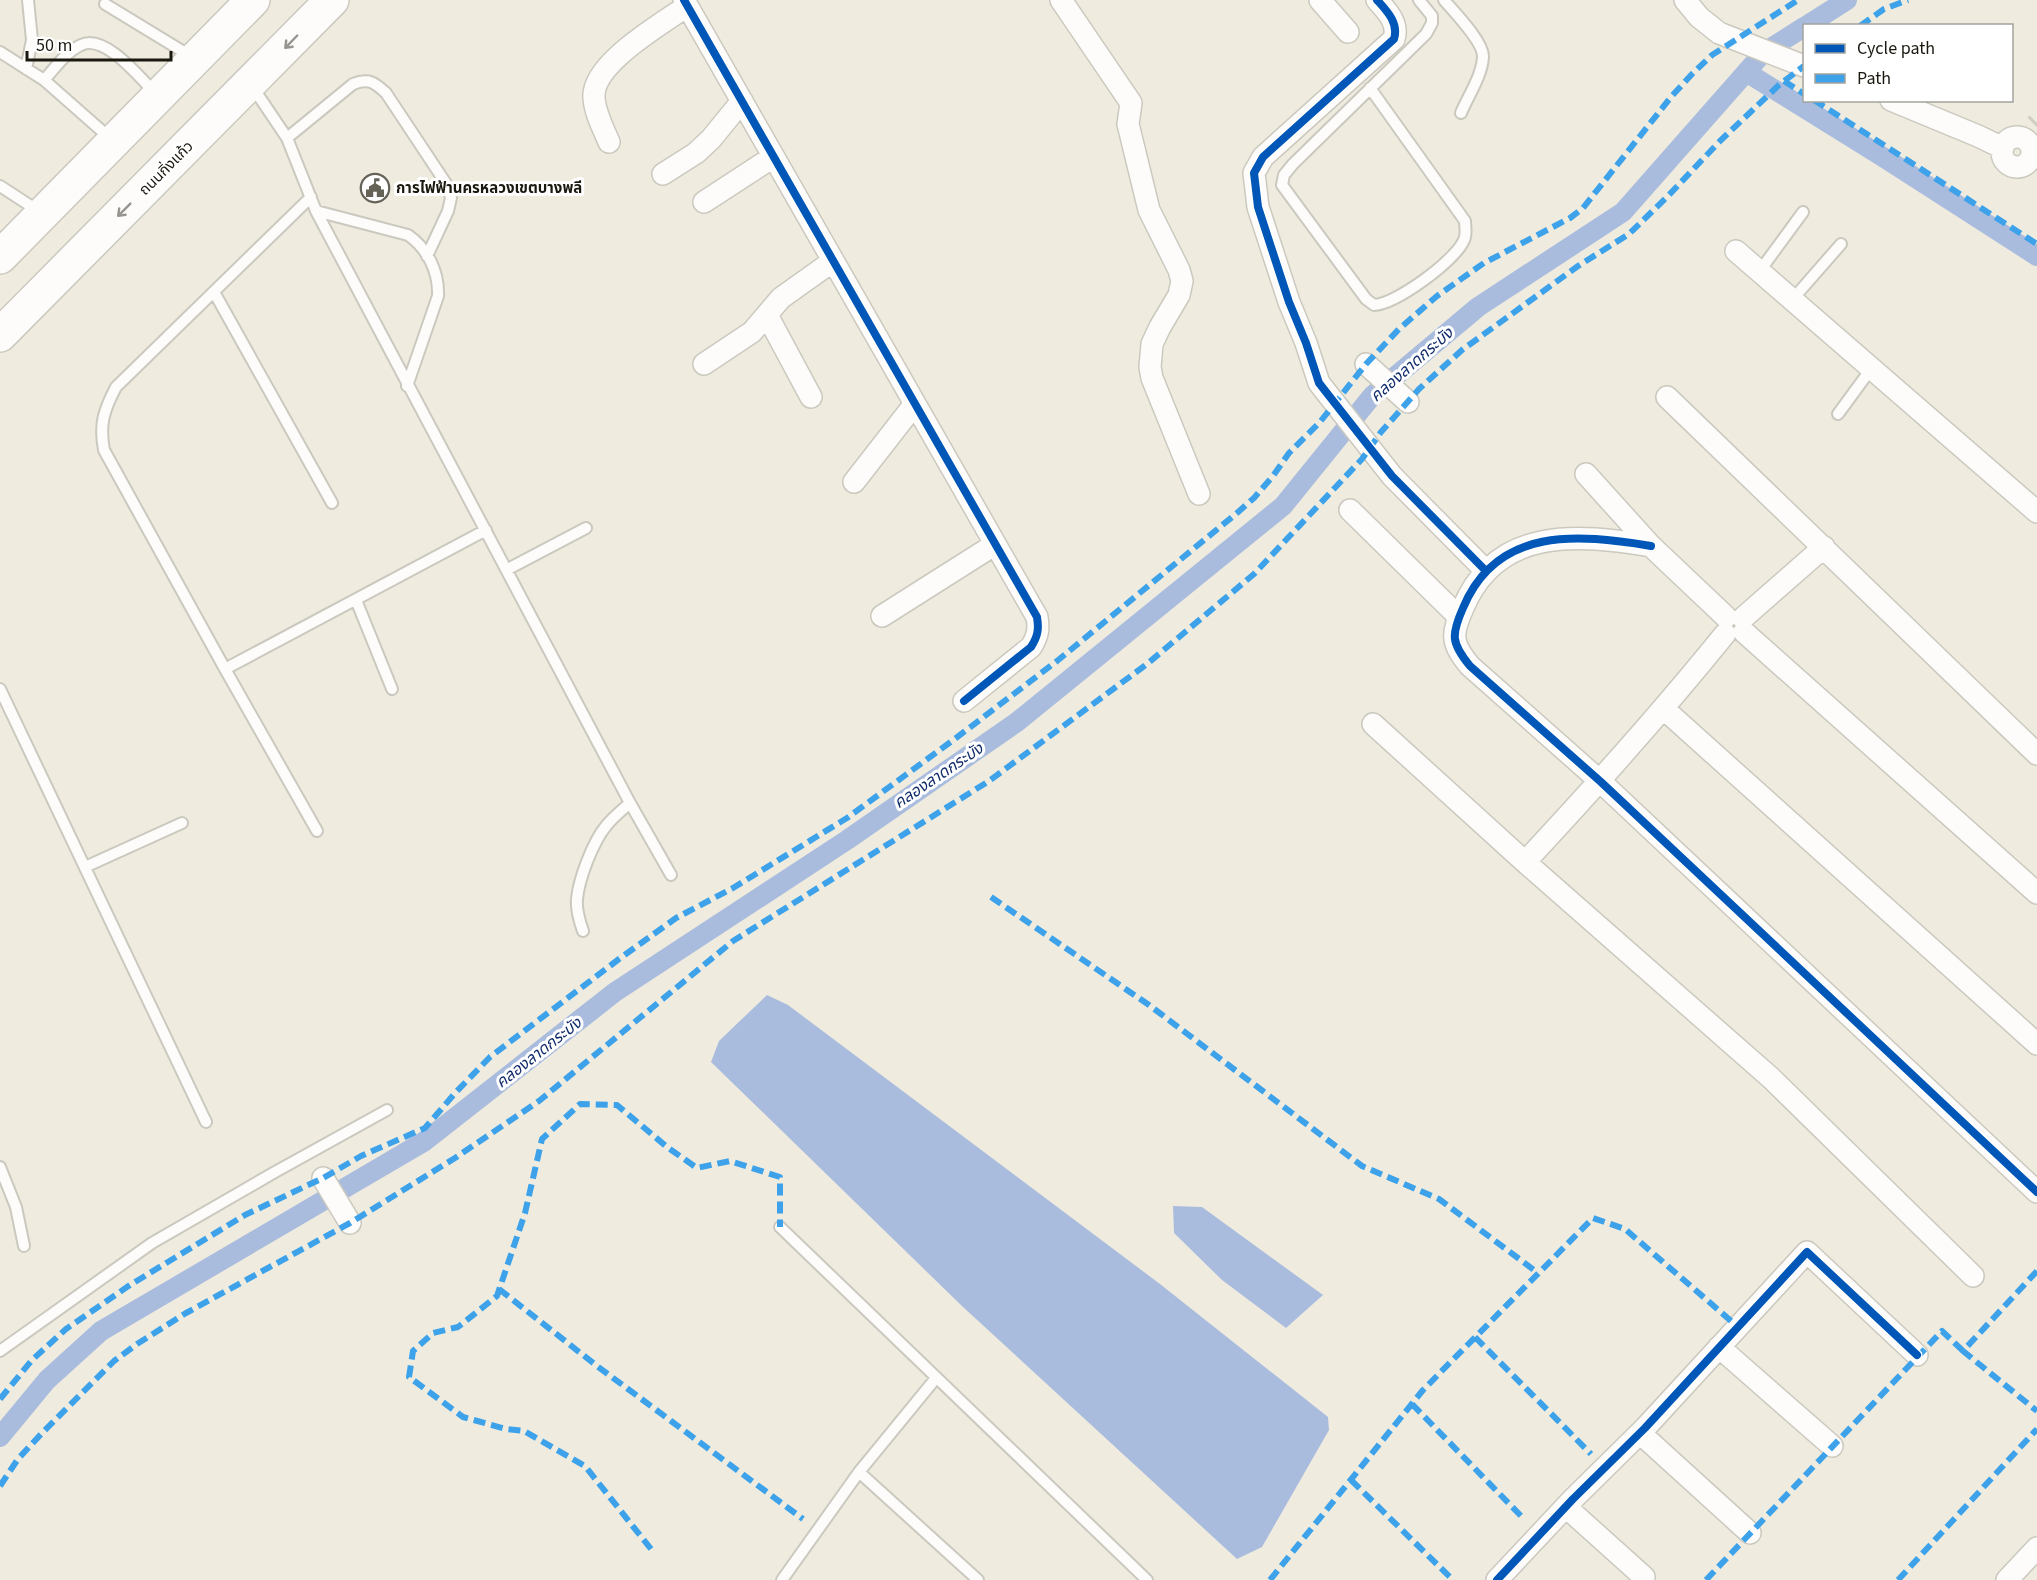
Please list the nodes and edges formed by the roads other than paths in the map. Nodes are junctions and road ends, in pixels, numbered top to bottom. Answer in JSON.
{"nodes":[{"id":1,"x":28,"y":0,"type":"edge"},
{"id":2,"x":253,"y":0,"type":"edge"},
{"id":3,"x":332,"y":0,"type":"edge"},
{"id":4,"x":1061,"y":0,"type":"edge"},
{"id":5,"x":1320,"y":0,"type":"edge"},
{"id":6,"x":1377,"y":0,"type":"edge"},
{"id":7,"x":1419,"y":0,"type":"edge"},
{"id":8,"x":1444,"y":0,"type":"edge"},
{"id":9,"x":1685,"y":0,"type":"edge"},
{"id":10,"x":686,"y":3,"type":"edge"},
{"id":11,"x":105,"y":4,"type":"dead end"},
{"id":12,"x":1348,"y":32,"type":"dead end"},
{"id":13,"x":0,"y":52,"type":"edge"},
{"id":14,"x":195,"y":59,"type":"junction"},
{"id":15,"x":1803,"y":66,"type":"edge"},
{"id":16,"x":26,"y":69,"type":"junction"},
{"id":17,"x":44,"y":80,"type":"junction"},
{"id":18,"x":250,"y":84,"type":"junction"},
{"id":19,"x":1370,"y":88,"type":"junction"},
{"id":20,"x":158,"y":96,"type":"junction"},
{"id":21,"x":742,"y":102,"type":"junction"},
{"id":22,"x":1896,"y":102,"type":"edge"},
{"id":23,"x":1461,"y":113,"type":"dead end"},
{"id":24,"x":287,"y":138,"type":"junction"},
{"id":25,"x":114,"y":141,"type":"junction"},
{"id":26,"x":609,"y":142,"type":"dead end"},
{"id":27,"x":2025,"y":143,"type":"edge"},
{"id":28,"x":773,"y":157,"type":"junction"},
{"id":29,"x":663,"y":174,"type":"dead end"},
{"id":30,"x":0,"y":186,"type":"edge"},
{"id":31,"x":310,"y":197,"type":"junction"},
{"id":32,"x":704,"y":202,"type":"dead end"},
{"id":33,"x":316,"y":211,"type":"junction"},
{"id":34,"x":1803,"y":212,"type":"dead end"},
{"id":35,"x":42,"y":213,"type":"junction"},
{"id":36,"x":1841,"y":244,"type":"dead end"},
{"id":37,"x":1736,"y":251,"type":"dead end"},
{"id":38,"x":427,"y":256,"type":"junction"},
{"id":39,"x":0,"y":257,"type":"edge"},
{"id":40,"x":833,"y":261,"type":"junction"},
{"id":41,"x":1759,"y":272,"type":"junction"},
{"id":42,"x":214,"y":292,"type":"junction"},
{"id":43,"x":1792,"y":300,"type":"junction"},
{"id":44,"x":767,"y":315,"type":"junction"},
{"id":45,"x":0,"y":335,"type":"edge"},
{"id":46,"x":704,"y":364,"type":"dead end"},
{"id":47,"x":1369,"y":366,"type":"dead end"},
{"id":48,"x":1871,"y":369,"type":"junction"},
{"id":49,"x":407,"y":386,"type":"junction"},
{"id":50,"x":811,"y":397,"type":"dead end"},
{"id":51,"x":1667,"y":397,"type":"dead end"},
{"id":52,"x":1406,"y":401,"type":"dead end"},
{"id":53,"x":915,"y":405,"type":"junction"},
{"id":54,"x":1838,"y":414,"type":"dead end"},
{"id":55,"x":1586,"y":474,"type":"dead end"},
{"id":56,"x":854,"y":482,"type":"dead end"},
{"id":57,"x":1199,"y":494,"type":"dead end"},
{"id":58,"x":332,"y":503,"type":"dead end"},
{"id":59,"x":1350,"y":510,"type":"dead end"},
{"id":60,"x":2037,"y":512,"type":"edge"},
{"id":61,"x":586,"y":528,"type":"dead end"},
{"id":62,"x":486,"y":530,"type":"junction"},
{"id":63,"x":994,"y":545,"type":"junction"},
{"id":64,"x":1651,"y":546,"type":"junction"},
{"id":65,"x":1824,"y":547,"type":"junction"},
{"id":66,"x":508,"y":570,"type":"junction"},
{"id":67,"x":1486,"y":571,"type":"junction"},
{"id":68,"x":356,"y":600,"type":"junction"},
{"id":69,"x":882,"y":616,"type":"dead end"},
{"id":70,"x":1459,"y":617,"type":"junction"},
{"id":71,"x":1734,"y":625,"type":"junction"},
{"id":72,"x":225,"y":669,"type":"junction"},
{"id":73,"x":0,"y":689,"type":"edge"},
{"id":74,"x":392,"y":689,"type":"dead end"},
{"id":75,"x":964,"y":701,"type":"dead end"},
{"id":76,"x":1664,"y":709,"type":"junction"},
{"id":77,"x":1373,"y":724,"type":"dead end"},
{"id":78,"x":2037,"y":754,"type":"edge"},
{"id":79,"x":1600,"y":782,"type":"junction"},
{"id":80,"x":630,"y":803,"type":"junction"},
{"id":81,"x":182,"y":823,"type":"dead end"},
{"id":82,"x":317,"y":831,"type":"dead end"},
{"id":83,"x":1525,"y":862,"type":"junction"},
{"id":84,"x":85,"y":867,"type":"junction"},
{"id":85,"x":671,"y":875,"type":"dead end"},
{"id":86,"x":2037,"y":894,"type":"edge"},
{"id":87,"x":583,"y":931,"type":"dead end"},
{"id":88,"x":2037,"y":1044,"type":"edge"},
{"id":89,"x":387,"y":1110,"type":"dead end"},
{"id":90,"x":206,"y":1122,"type":"dead end"},
{"id":91,"x":0,"y":1167,"type":"edge"},
{"id":92,"x":323,"y":1178,"type":"dead end"},
{"id":93,"x":2037,"y":1192,"type":"edge"},
{"id":94,"x":350,"y":1223,"type":"dead end"},
{"id":95,"x":780,"y":1227,"type":"dead end"},
{"id":96,"x":24,"y":1246,"type":"dead end"},
{"id":97,"x":1973,"y":1276,"type":"dead end"},
{"id":98,"x":1719,"y":1347,"type":"junction"},
{"id":99,"x":0,"y":1351,"type":"edge"},
{"id":100,"x":1917,"y":1355,"type":"dead end"},
{"id":101,"x":936,"y":1378,"type":"junction"},
{"id":102,"x":1640,"y":1433,"type":"junction"},
{"id":103,"x":1832,"y":1446,"type":"dead end"},
{"id":104,"x":859,"y":1472,"type":"junction"},
{"id":105,"x":1566,"y":1507,"type":"junction"},
{"id":106,"x":1750,"y":1533,"type":"dead end"},
{"id":107,"x":2035,"y":1555,"type":"edge"},
{"id":108,"x":1644,"y":1577,"type":"dead end"},
{"id":109,"x":782,"y":1580,"type":"edge"},
{"id":110,"x":978,"y":1580,"type":"edge"},
{"id":111,"x":1147,"y":1580,"type":"edge"},
{"id":112,"x":1497,"y":1580,"type":"edge"},
{"id":113,"x":2007,"y":1580,"type":"edge"}],
"edges":[{"from":1,"to":16,"type":"lane"},
{"from":2,"to":14,"type":"main road"},
{"from":3,"to":18,"type":"main road","name":"ถนนกิ่งแก้ว","one_way":true},
{"from":4,"to":57,"type":"street"},
{"from":5,"to":12,"type":"street"},
{"from":6,"to":67,"type":"street"},
{"from":7,"to":19,"type":"lane"},
{"from":8,"to":23,"type":"lane"},
{"from":9,"to":15,"type":"street"},
{"from":10,"to":21,"type":"street"},
{"from":10,"to":26,"type":"street"},
{"from":11,"to":14,"type":"lane"},
{"from":13,"to":16,"type":"lane"},
{"from":14,"to":20,"type":"main road"},
{"from":16,"to":17,"type":"lane"},
{"from":17,"to":20,"type":"lane"},
{"from":17,"to":25,"type":"lane"},
{"from":18,"to":24,"type":"lane"},
{"from":18,"to":45,"type":"main road","name":"ถนนกิ่งแก้ว","one_way":true},
{"from":19,"to":19,"type":"lane"},
{"from":20,"to":25,"type":"main road"},
{"from":21,"to":28,"type":"street"},
{"from":21,"to":29,"type":"street"},
{"from":22,"to":27,"type":"street"},
{"from":24,"to":31,"type":"lane"},
{"from":24,"to":38,"type":"lane"},
{"from":25,"to":35,"type":"main road"},
{"from":28,"to":32,"type":"street"},
{"from":28,"to":40,"type":"street"},
{"from":30,"to":35,"type":"lane"},
{"from":31,"to":33,"type":"lane"},
{"from":31,"to":42,"type":"lane"},
{"from":33,"to":38,"type":"lane"},
{"from":33,"to":49,"type":"lane"},
{"from":34,"to":41,"type":"lane"},
{"from":35,"to":39,"type":"main road"},
{"from":36,"to":43,"type":"lane"},
{"from":37,"to":41,"type":"street"},
{"from":38,"to":49,"type":"lane"},
{"from":40,"to":44,"type":"street"},
{"from":40,"to":53,"type":"street"},
{"from":41,"to":43,"type":"street"},
{"from":42,"to":58,"type":"lane"},
{"from":42,"to":72,"type":"lane"},
{"from":43,"to":48,"type":"street"},
{"from":44,"to":46,"type":"street"},
{"from":44,"to":50,"type":"street"},
{"from":47,"to":52,"type":"street"},
{"from":48,"to":54,"type":"lane"},
{"from":48,"to":60,"type":"street"},
{"from":49,"to":62,"type":"lane"},
{"from":51,"to":65,"type":"street"},
{"from":53,"to":56,"type":"street"},
{"from":53,"to":63,"type":"street"},
{"from":55,"to":64,"type":"street"},
{"from":59,"to":70,"type":"street"},
{"from":61,"to":66,"type":"lane"},
{"from":62,"to":66,"type":"lane"},
{"from":62,"to":68,"type":"lane"},
{"from":63,"to":69,"type":"street"},
{"from":63,"to":75,"type":"street"},
{"from":64,"to":67,"type":"street"},
{"from":64,"to":71,"type":"street"},
{"from":65,"to":71,"type":"street"},
{"from":65,"to":78,"type":"street"},
{"from":66,"to":80,"type":"lane"},
{"from":67,"to":70,"type":"street"},
{"from":68,"to":72,"type":"lane"},
{"from":68,"to":74,"type":"lane"},
{"from":70,"to":79,"type":"street"},
{"from":71,"to":76,"type":"street"},
{"from":71,"to":86,"type":"street"},
{"from":72,"to":82,"type":"lane"},
{"from":73,"to":84,"type":"lane"},
{"from":76,"to":79,"type":"street"},
{"from":76,"to":88,"type":"street"},
{"from":77,"to":83,"type":"street"},
{"from":79,"to":83,"type":"street"},
{"from":79,"to":93,"type":"street"},
{"from":80,"to":85,"type":"lane"},
{"from":80,"to":87,"type":"lane"},
{"from":81,"to":84,"type":"lane"},
{"from":83,"to":97,"type":"street"},
{"from":84,"to":90,"type":"lane"},
{"from":89,"to":99,"type":"lane"},
{"from":91,"to":96,"type":"lane"},
{"from":92,"to":94,"type":"street"},
{"from":95,"to":101,"type":"lane"},
{"from":98,"to":100,"type":"street"},
{"from":98,"to":102,"type":"street"},
{"from":98,"to":103,"type":"street"},
{"from":101,"to":104,"type":"lane"},
{"from":101,"to":111,"type":"lane"},
{"from":102,"to":105,"type":"street"},
{"from":102,"to":106,"type":"street"},
{"from":104,"to":109,"type":"lane"},
{"from":104,"to":110,"type":"lane"},
{"from":105,"to":108,"type":"street"},
{"from":105,"to":112,"type":"street"},
{"from":107,"to":113,"type":"street"}]}
